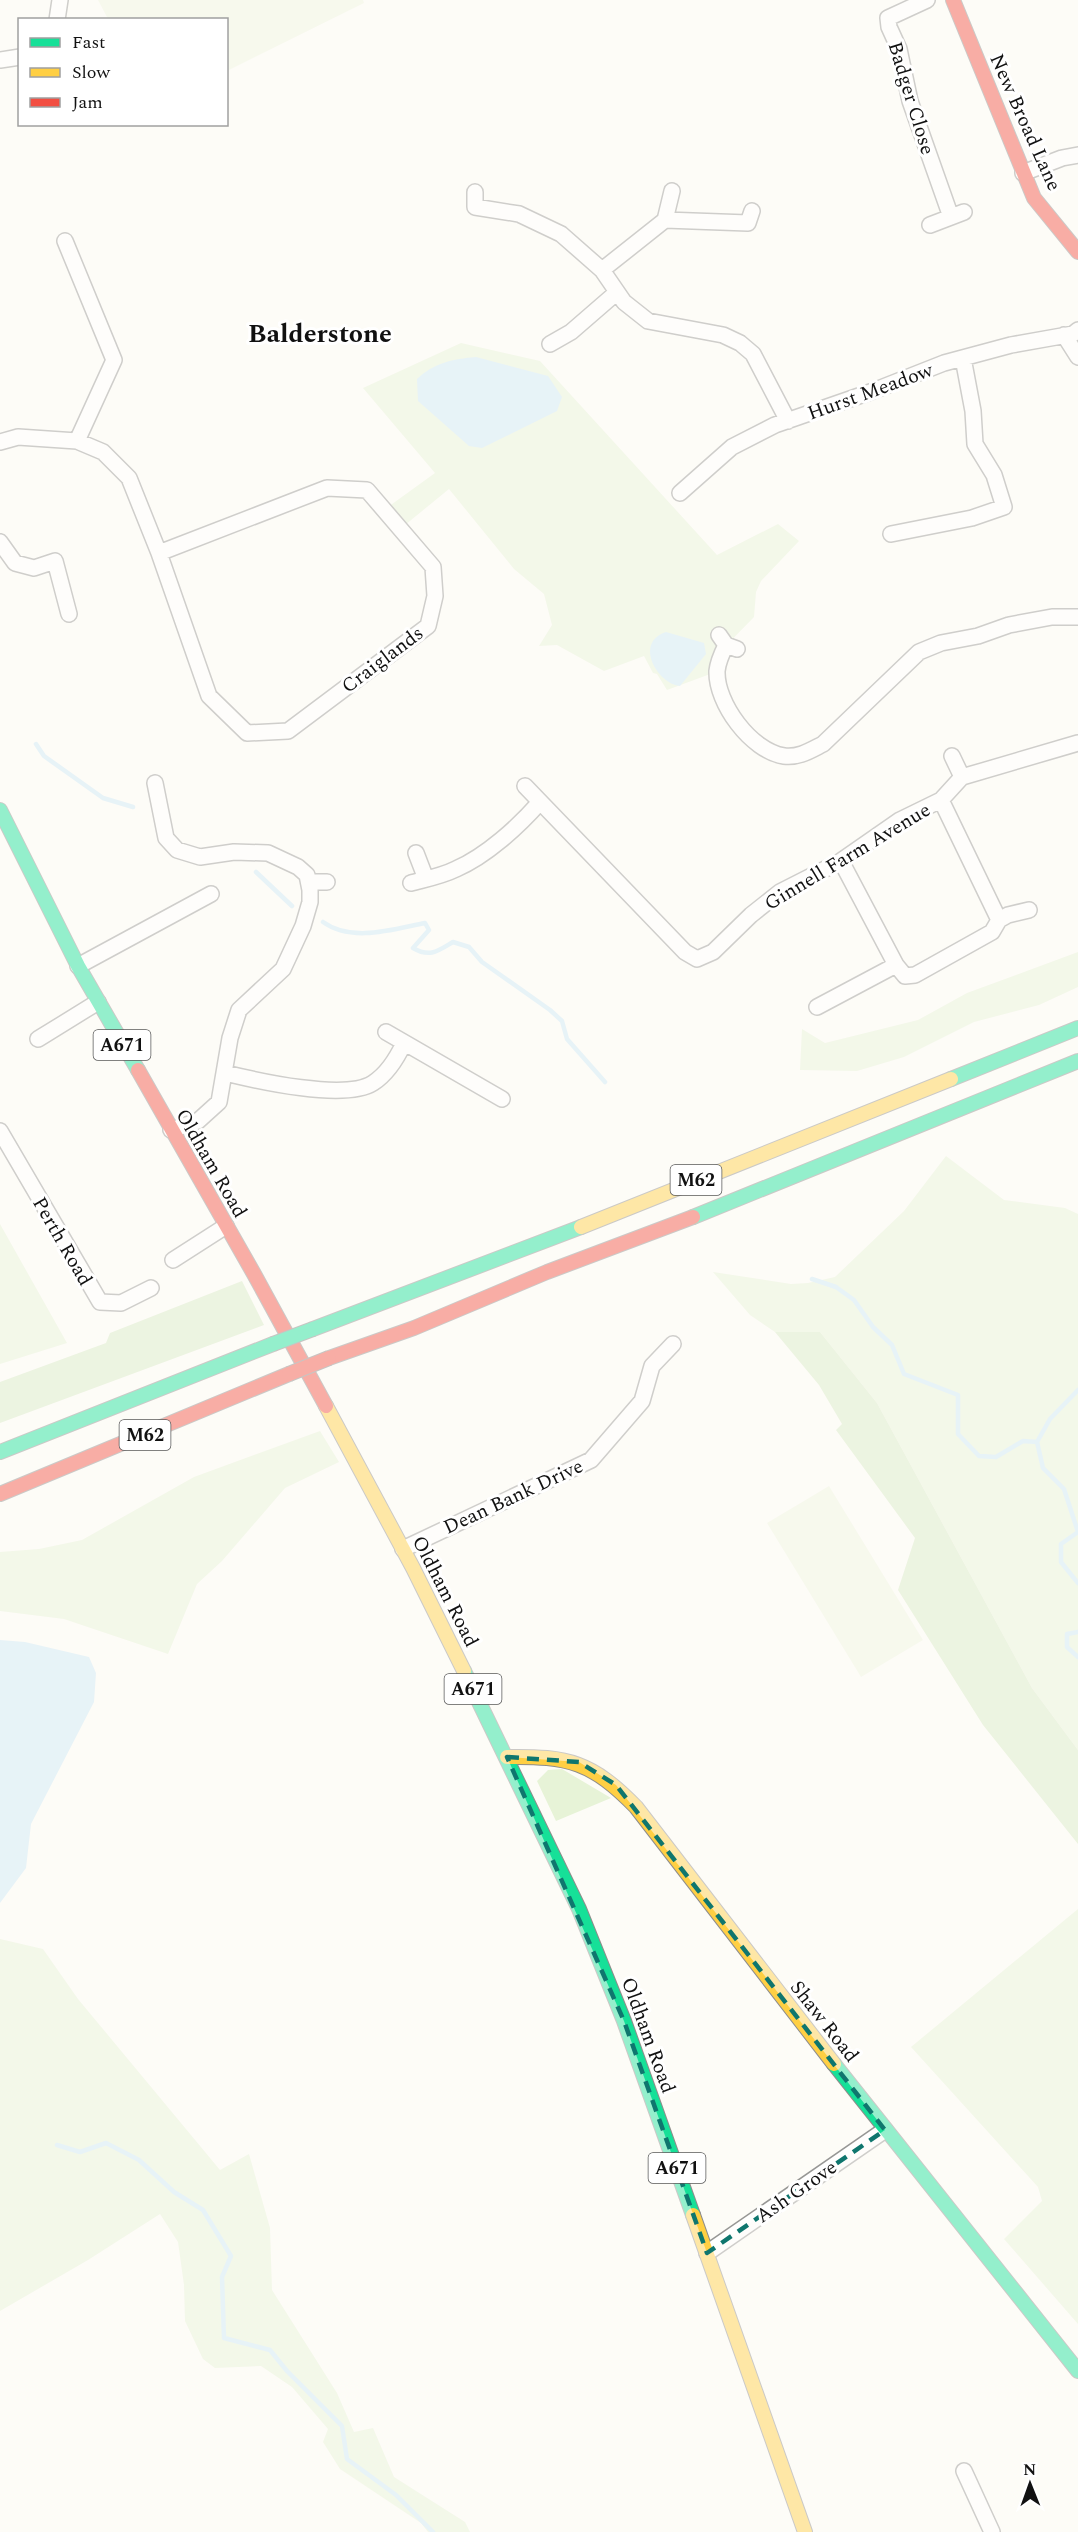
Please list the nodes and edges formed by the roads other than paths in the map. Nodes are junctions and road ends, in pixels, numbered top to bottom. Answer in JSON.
{"nodes":[{"id":1,"x":60,"y":0,"type":"edge"},
{"id":2,"x":927,"y":0,"type":"edge"},
{"id":3,"x":953,"y":0,"type":"edge"},
{"id":4,"x":57,"y":18,"type":"edge"},
{"id":5,"x":18,"y":57,"type":"edge"},
{"id":6,"x":0,"y":60,"type":"edge"},
{"id":7,"x":1078,"y":155,"type":"edge"},
{"id":8,"x":1023,"y":173,"type":"junction"},
{"id":9,"x":672,"y":191,"type":"dead end"},
{"id":10,"x":475,"y":192,"type":"dead end"},
{"id":11,"x":665,"y":220,"type":"junction"},
{"id":12,"x":750,"y":222,"type":"dead end"},
{"id":13,"x":930,"y":225,"type":"dead end"},
{"id":14,"x":65,"y":240,"type":"dead end"},
{"id":15,"x":1078,"y":252,"type":"edge"},
{"id":16,"x":602,"y":270,"type":"junction"},
{"id":17,"x":616,"y":293,"type":"junction"},
{"id":18,"x":1071,"y":332,"type":"edge"},
{"id":19,"x":550,"y":345,"type":"dead end"},
{"id":20,"x":1078,"y":357,"type":"edge"},
{"id":21,"x":963,"y":358,"type":"junction"},
{"id":22,"x":788,"y":421,"type":"junction"},
{"id":23,"x":77,"y":441,"type":"junction"},
{"id":24,"x":0,"y":442,"type":"edge"},
{"id":25,"x":680,"y":493,"type":"dead end"},
{"id":26,"x":891,"y":534,"type":"dead end"},
{"id":27,"x":2,"y":550,"type":"edge"},
{"id":28,"x":159,"y":553,"type":"junction"},
{"id":29,"x":69,"y":614,"type":"dead end"},
{"id":30,"x":1078,"y":617,"type":"edge"},
{"id":31,"x":728,"y":643,"type":"dead end"},
{"id":32,"x":1078,"y":743,"type":"edge"},
{"id":33,"x":952,"y":756,"type":"dead end"},
{"id":34,"x":962,"y":777,"type":"junction"},
{"id":35,"x":154,"y":783,"type":"dead end"},
{"id":36,"x":525,"y":786,"type":"dead end"},
{"id":37,"x":941,"y":800,"type":"junction"},
{"id":38,"x":540,"y":802,"type":"junction"},
{"id":39,"x":0,"y":810,"type":"edge"},
{"id":40,"x":416,"y":853,"type":"dead end"},
{"id":41,"x":842,"y":861,"type":"junction"},
{"id":42,"x":426,"y":879,"type":"junction"},
{"id":43,"x":309,"y":882,"type":"junction"},
{"id":44,"x":327,"y":882,"type":"dead end"},
{"id":45,"x":411,"y":883,"type":"dead end"},
{"id":46,"x":211,"y":894,"type":"dead end"},
{"id":47,"x":1029,"y":910,"type":"dead end"},
{"id":48,"x":999,"y":920,"type":"junction"},
{"id":49,"x":896,"y":965,"type":"junction"},
{"id":50,"x":78,"y":966,"type":"junction"},
{"id":51,"x":98,"y":1002,"type":"junction"},
{"id":52,"x":817,"y":1006,"type":"dead end"},
{"id":53,"x":1078,"y":1028,"type":"edge"},
{"id":54,"x":386,"y":1032,"type":"dead end"},
{"id":55,"x":38,"y":1039,"type":"dead end"},
{"id":56,"x":404,"y":1043,"type":"junction"},
{"id":57,"x":1078,"y":1061,"type":"edge"},
{"id":58,"x":225,"y":1072,"type":"junction"},
{"id":59,"x":491,"y":1098,"type":"dead end"},
{"id":60,"x":171,"y":1130,"type":"junction"},
{"id":61,"x":0,"y":1131,"type":"edge"},
{"id":62,"x":226,"y":1226,"type":"junction"},
{"id":63,"x":173,"y":1260,"type":"dead end"},
{"id":64,"x":151,"y":1288,"type":"dead end"},
{"id":65,"x":673,"y":1344,"type":"dead end"},
{"id":66,"x":0,"y":1452,"type":"edge"},
{"id":67,"x":0,"y":1494,"type":"edge"},
{"id":68,"x":403,"y":1549,"type":"junction"},
{"id":69,"x":507,"y":1756,"type":"junction"},
{"id":70,"x":885,"y":2130,"type":"junction"},
{"id":71,"x":707,"y":2253,"type":"junction"},
{"id":72,"x":1078,"y":2371,"type":"edge"},
{"id":73,"x":964,"y":2471,"type":"dead end"},
{"id":74,"x":805,"y":2532,"type":"edge"},
{"id":75,"x":992,"y":2532,"type":"edge"}],
"edges":[{"from":1,"to":4,"type":"street"},
{"from":2,"to":13,"type":"street","name":"Badger Close"},
{"from":3,"to":8,"type":"main road","name":"New Broad Lane"},
{"from":5,"to":6,"type":"street"},
{"from":7,"to":8,"type":"street"},
{"from":8,"to":15,"type":"main road","name":"New Broad Lane"},
{"from":9,"to":11,"type":"street"},
{"from":10,"to":16,"type":"street"},
{"from":11,"to":12,"type":"street"},
{"from":11,"to":16,"type":"street"},
{"from":14,"to":23,"type":"street"},
{"from":16,"to":17,"type":"street"},
{"from":17,"to":19,"type":"street"},
{"from":17,"to":22,"type":"street"},
{"from":18,"to":20,"type":"street"},
{"from":18,"to":21,"type":"street","name":"Hurst Meadow"},
{"from":21,"to":22,"type":"street","name":"Hurst Meadow"},
{"from":21,"to":26,"type":"street"},
{"from":22,"to":25,"type":"street","name":"Hurst Meadow"},
{"from":23,"to":24,"type":"street","name":"Craiglands"},
{"from":23,"to":28,"type":"street","name":"Craiglands"},
{"from":27,"to":29,"type":"street"},
{"from":28,"to":28,"type":"street","name":"Craiglands"},
{"from":30,"to":31,"type":"street"},
{"from":32,"to":34,"type":"street"},
{"from":33,"to":34,"type":"street"},
{"from":34,"to":37,"type":"street","name":"Ginnell Farm Avenue"},
{"from":35,"to":43,"type":"street"},
{"from":36,"to":38,"type":"street","name":"Ginnell Farm Avenue"},
{"from":37,"to":41,"type":"street","name":"Ginnell Farm Avenue"},
{"from":37,"to":48,"type":"street"},
{"from":38,"to":41,"type":"street","name":"Ginnell Farm Avenue"},
{"from":38,"to":42,"type":"street"},
{"from":39,"to":50,"type":"main road","name":"Oldham Road","number":"A671"},
{"from":40,"to":42,"type":"street"},
{"from":41,"to":49,"type":"street"},
{"from":42,"to":45,"type":"street"},
{"from":43,"to":44,"type":"street"},
{"from":43,"to":58,"type":"street"},
{"from":46,"to":50,"type":"street"},
{"from":47,"to":48,"type":"street"},
{"from":48,"to":49,"type":"street"},
{"from":49,"to":52,"type":"street"},
{"from":50,"to":51,"type":"main road","name":"Oldham Road","number":"A671"},
{"from":51,"to":55,"type":"street"},
{"from":51,"to":60,"type":"main road","name":"Oldham Road","number":"A671"},
{"from":53,"to":66,"type":"main road","number":"M62","bridge":true},
{"from":54,"to":56,"type":"street"},
{"from":56,"to":58,"type":"street"},
{"from":56,"to":59,"type":"street"},
{"from":57,"to":67,"type":"main road","number":"M62","bridge":true},
{"from":58,"to":60,"type":"street"},
{"from":60,"to":62,"type":"main road","name":"Oldham Road","number":"A671"},
{"from":61,"to":64,"type":"street","name":"Perth Road"},
{"from":62,"to":63,"type":"street"},
{"from":62,"to":68,"type":"main road","name":"Oldham Road","number":"A671"},
{"from":65,"to":68,"type":"street","name":"Dean Bank Drive"},
{"from":68,"to":69,"type":"main road","name":"Oldham Road","number":"A671"},
{"from":69,"to":70,"type":"main road","name":"Shaw Road"},
{"from":69,"to":71,"type":"main road","name":"Oldham Road","number":"A671"},
{"from":70,"to":71,"type":"street","name":"Ash Grove"},
{"from":70,"to":72,"type":"main road","name":"Shaw Road"},
{"from":71,"to":74,"type":"main road","name":"Oldham Road","number":"A671"},
{"from":73,"to":75,"type":"street"}]}
